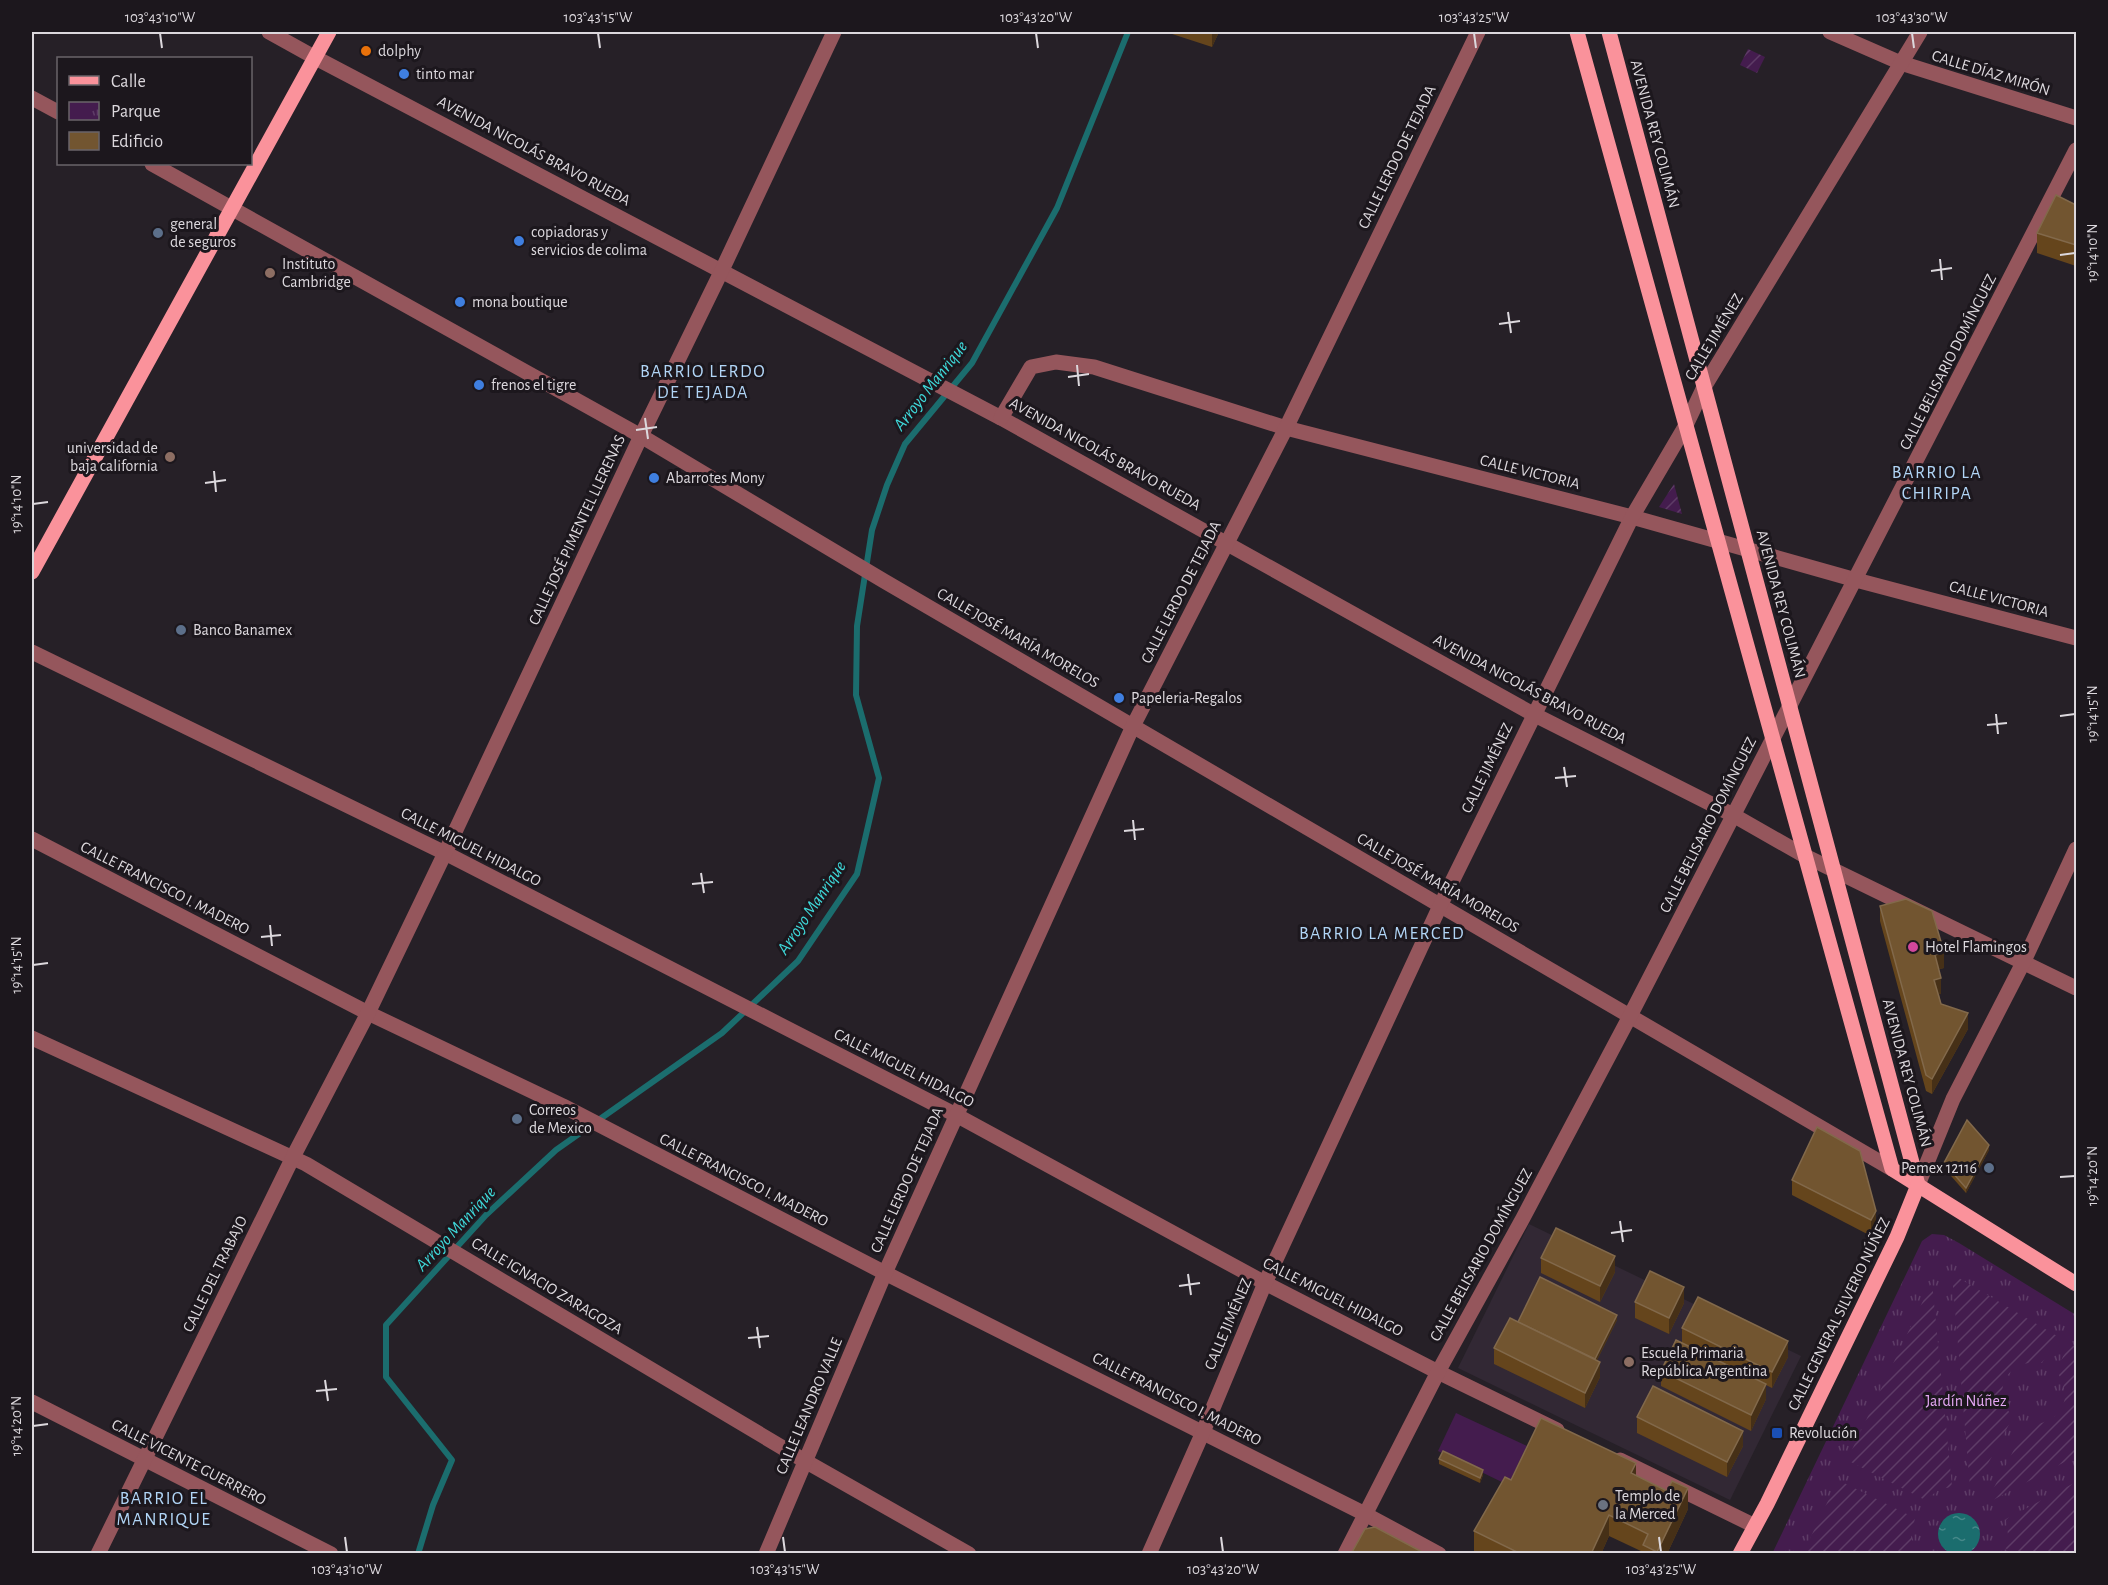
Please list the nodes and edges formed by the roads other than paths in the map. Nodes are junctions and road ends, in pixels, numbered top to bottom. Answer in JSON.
{"nodes":[{"id":1,"x":269,"y":32,"type":"edge"},
{"id":2,"x":328,"y":32,"type":"edge"},
{"id":3,"x":834,"y":32,"type":"edge"},
{"id":4,"x":1478,"y":32,"type":"edge"},
{"id":5,"x":1577,"y":32,"type":"edge"},
{"id":6,"x":1609,"y":32,"type":"edge"},
{"id":7,"x":1830,"y":32,"type":"edge"},
{"id":8,"x":1920,"y":32,"type":"edge"},
{"id":9,"x":314,"y":57,"type":"junction"},
{"id":10,"x":1901,"y":63,"type":"junction"},
{"id":11,"x":32,"y":98,"type":"edge"},
{"id":12,"x":57,"y":111,"type":"edge"},
{"id":13,"x":2076,"y":118,"type":"edge"},
{"id":14,"x":2076,"y":150,"type":"edge"},
{"id":15,"x":154,"y":165,"type":"edge"},
{"id":16,"x":232,"y":208,"type":"junction"},
{"id":17,"x":722,"y":270,"type":"junction"},
{"id":18,"x":1704,"y":387,"type":"junction"},
{"id":19,"x":1001,"y":418,"type":"junction"},
{"id":20,"x":1686,"y":425,"type":"junction"},
{"id":21,"x":1286,"y":428,"type":"junction"},
{"id":22,"x":641,"y":436,"type":"junction"},
{"id":23,"x":1632,"y":517,"type":"junction"},
{"id":24,"x":1227,"y":542,"type":"junction"},
{"id":25,"x":1718,"y":542,"type":"junction"},
{"id":26,"x":1748,"y":549,"type":"junction"},
{"id":27,"x":32,"y":572,"type":"edge"},
{"id":28,"x":1856,"y":580,"type":"junction"},
{"id":29,"x":2076,"y":638,"type":"edge"},
{"id":30,"x":32,"y":652,"type":"edge"},
{"id":31,"x":1789,"y":705,"type":"junction"},
{"id":32,"x":1533,"y":714,"type":"junction"},
{"id":33,"x":1133,"y":726,"type":"junction"},
{"id":34,"x":1773,"y":739,"type":"junction"},
{"id":35,"x":1733,"y":815,"type":"junction"},
{"id":36,"x":32,"y":839,"type":"edge"},
{"id":37,"x":2076,"y":849,"type":"edge"},
{"id":38,"x":446,"y":853,"type":"junction"},
{"id":39,"x":1805,"y":856,"type":"junction"},
{"id":40,"x":1834,"y":870,"type":"junction"},
{"id":41,"x":1440,"y":906,"type":"junction"},
{"id":42,"x":2024,"y":961,"type":"junction"},
{"id":43,"x":2076,"y":988,"type":"edge"},
{"id":44,"x":368,"y":1013,"type":"junction"},
{"id":45,"x":1630,"y":1016,"type":"junction"},
{"id":46,"x":32,"y":1038,"type":"edge"},
{"id":47,"x":956,"y":1115,"type":"junction"},
{"id":48,"x":293,"y":1157,"type":"junction"},
{"id":49,"x":1892,"y":1169,"type":"junction"},
{"id":50,"x":1918,"y":1185,"type":"junction"},
{"id":51,"x":885,"y":1273,"type":"junction"},
{"id":52,"x":1265,"y":1283,"type":"junction"},
{"id":53,"x":2076,"y":1284,"type":"edge"},
{"id":54,"x":1438,"y":1372,"type":"junction"},
{"id":55,"x":32,"y":1402,"type":"edge"},
{"id":56,"x":1203,"y":1432,"type":"junction"},
{"id":57,"x":1573,"y":1437,"type":"edge"},
{"id":58,"x":1605,"y":1452,"type":"edge"},
{"id":59,"x":144,"y":1460,"type":"junction"},
{"id":60,"x":805,"y":1461,"type":"junction"},
{"id":61,"x":1365,"y":1514,"type":"junction"},
{"id":62,"x":1755,"y":1526,"type":"junction"},
{"id":63,"x":314,"y":1550,"type":"edge"},
{"id":64,"x":98,"y":1554,"type":"edge"},
{"id":65,"x":332,"y":1554,"type":"edge"},
{"id":66,"x":766,"y":1554,"type":"edge"},
{"id":67,"x":969,"y":1554,"type":"edge"},
{"id":68,"x":1149,"y":1554,"type":"edge"},
{"id":69,"x":1345,"y":1554,"type":"edge"},
{"id":70,"x":1439,"y":1554,"type":"edge"},
{"id":71,"x":1740,"y":1554,"type":"edge"}],
"edges":[{"from":1,"to":9,"type":"street","name":"AVENIDA NICOLÁS BRAVO RUEDA"},
{"from":2,"to":9,"type":"main road"},
{"from":3,"to":17,"type":"street","name":"CALLE JOSÉ PIMENTEL LLERENAS"},
{"from":4,"to":21,"type":"street","name":"CALLE LERDO DE TEJADA"},
{"from":5,"to":20,"type":"main road"},
{"from":6,"to":18,"type":"main road","name":"AVENIDA REY COLIMÁN"},
{"from":7,"to":10,"type":"street","name":"CALLE DÍAZ MIRÓN"},
{"from":8,"to":10,"type":"street","name":"CALLE JIMÉNEZ"},
{"from":9,"to":16,"type":"main road"},
{"from":9,"to":17,"type":"street","name":"AVENIDA NICOLÁS BRAVO RUEDA"},
{"from":10,"to":13,"type":"street","name":"CALLE DÍAZ MIRÓN"},
{"from":10,"to":18,"type":"street","name":"CALLE JIMÉNEZ"},
{"from":11,"to":12,"type":"street"},
{"from":14,"to":28,"type":"street","name":"CALLE BELISARIO DOMÍNGUEZ"},
{"from":15,"to":16,"type":"street","name":"CALLE JOSÉ MARÍA MORELOS"},
{"from":16,"to":22,"type":"street","name":"CALLE JOSÉ MARÍA MORELOS"},
{"from":16,"to":27,"type":"main road"},
{"from":17,"to":19,"type":"street","name":"AVENIDA NICOLÁS BRAVO RUEDA"},
{"from":17,"to":22,"type":"street","name":"CALLE JOSÉ PIMENTEL LLERENAS"},
{"from":18,"to":20,"type":"street","name":"CALLE JIMÉNEZ"},
{"from":18,"to":26,"type":"main road","name":"AVENIDA REY COLIMÁN"},
{"from":19,"to":21,"type":"street","name":"CALLE VICTORIA"},
{"from":19,"to":24,"type":"street","name":"AVENIDA NICOLÁS BRAVO RUEDA"},
{"from":20,"to":23,"type":"street","name":"CALLE JIMÉNEZ"},
{"from":20,"to":25,"type":"main road"},
{"from":21,"to":23,"type":"street","name":"CALLE VICTORIA"},
{"from":21,"to":24,"type":"street","name":"CALLE LERDO DE TEJADA"},
{"from":22,"to":33,"type":"street","name":"CALLE JOSÉ MARÍA MORELOS"},
{"from":22,"to":38,"type":"street","name":"CALLE JOSÉ PIMENTEL LLERENAS"},
{"from":23,"to":25,"type":"street","name":"CALLE VICTORIA"},
{"from":23,"to":32,"type":"street","name":"CALLE JIMÉNEZ"},
{"from":24,"to":32,"type":"street","name":"AVENIDA NICOLÁS BRAVO RUEDA"},
{"from":24,"to":33,"type":"street","name":"CALLE LERDO DE TEJADA"},
{"from":25,"to":26,"type":"street","name":"CALLE VICTORIA"},
{"from":25,"to":34,"type":"main road"},
{"from":26,"to":28,"type":"street","name":"CALLE VICTORIA"},
{"from":26,"to":31,"type":"main road","name":"AVENIDA REY COLIMÁN"},
{"from":28,"to":29,"type":"street","name":"CALLE VICTORIA"},
{"from":28,"to":31,"type":"street","name":"CALLE BELISARIO DOMÍNGUEZ"},
{"from":30,"to":38,"type":"street","name":"CALLE MIGUEL HIDALGO"},
{"from":31,"to":34,"type":"street","name":"CALLE BELISARIO DOMÍNGUEZ"},
{"from":31,"to":40,"type":"main road","name":"AVENIDA REY COLIMÁN"},
{"from":32,"to":35,"type":"street","name":"AVENIDA NICOLÁS BRAVO RUEDA"},
{"from":32,"to":41,"type":"street","name":"CALLE JIMÉNEZ"},
{"from":33,"to":41,"type":"street","name":"CALLE JOSÉ MARÍA MORELOS"},
{"from":33,"to":47,"type":"street","name":"CALLE LERDO DE TEJADA"},
{"from":34,"to":35,"type":"street","name":"CALLE BELISARIO DOMÍNGUEZ"},
{"from":34,"to":39,"type":"main road"},
{"from":35,"to":39,"type":"street","name":"AVENIDA NICOLÁS BRAVO RUEDA"},
{"from":35,"to":45,"type":"street","name":"CALLE BELISARIO DOMÍNGUEZ"},
{"from":36,"to":44,"type":"street","name":"CALLE FRANCISCO I. MADERO"},
{"from":37,"to":42,"type":"street"},
{"from":38,"to":44,"type":"street","name":"CALLE JOSÉ PIMENTEL LLERENAS"},
{"from":38,"to":47,"type":"street","name":"CALLE MIGUEL HIDALGO"},
{"from":39,"to":40,"type":"street","name":"AVENIDA NICOLÁS BRAVO RUEDA"},
{"from":39,"to":49,"type":"main road"},
{"from":40,"to":42,"type":"street","name":"AVENIDA NICOLÁS BRAVO RUEDA"},
{"from":40,"to":50,"type":"main road","name":"AVENIDA REY COLIMÁN"},
{"from":41,"to":45,"type":"street","name":"CALLE JOSÉ MARÍA MORELOS"},
{"from":41,"to":52,"type":"street","name":"CALLE JIMÉNEZ"},
{"from":42,"to":43,"type":"street","name":"AVENIDA NICOLÁS BRAVO RUEDA"},
{"from":42,"to":50,"type":"street"},
{"from":44,"to":48,"type":"street","name":"CALLE DEL TRABAJO"},
{"from":44,"to":51,"type":"street","name":"CALLE FRANCISCO I. MADERO"},
{"from":45,"to":49,"type":"street","name":"CALLE JOSÉ MARÍA MORELOS"},
{"from":45,"to":54,"type":"street","name":"CALLE BELISARIO DOMÍNGUEZ"},
{"from":46,"to":48,"type":"street","name":"CALLE IGNACIO ZARAGOZA"},
{"from":47,"to":51,"type":"street","name":"CALLE LERDO DE TEJADA"},
{"from":47,"to":52,"type":"street","name":"CALLE MIGUEL HIDALGO"},
{"from":48,"to":59,"type":"street","name":"CALLE DEL TRABAJO"},
{"from":48,"to":60,"type":"street","name":"CALLE IGNACIO ZARAGOZA"},
{"from":49,"to":50,"type":"main road","name":"CALLE JOSÉ MARÍA MORELOS"},
{"from":50,"to":53,"type":"main road","name":"CALLE JOSÉ MARÍA MORELOS"},
{"from":50,"to":62,"type":"main road","name":"CALLE GENERAL SILVERIO NÚÑEZ"},
{"from":51,"to":56,"type":"street","name":"CALLE FRANCISCO I. MADERO"},
{"from":51,"to":60,"type":"street","name":"CALLE LEANDRO VALLE"},
{"from":52,"to":54,"type":"street","name":"CALLE MIGUEL HIDALGO"},
{"from":52,"to":56,"type":"street","name":"CALLE JIMÉNEZ"},
{"from":54,"to":57,"type":"street","name":"CALLE MIGUEL HIDALGO"},
{"from":54,"to":61,"type":"street","name":"CALLE BELISARIO DOMÍNGUEZ"},
{"from":55,"to":59,"type":"street","name":"CALLE VICENTE GUERRERO"},
{"from":56,"to":61,"type":"street","name":"CALLE FRANCISCO I. MADERO"},
{"from":56,"to":68,"type":"street","name":"CALLE JIMÉNEZ"},
{"from":58,"to":62,"type":"street"},
{"from":59,"to":63,"type":"street","name":"CALLE VICENTE GUERRERO"},
{"from":59,"to":64,"type":"street","name":"CALLE DEL TRABAJO"},
{"from":60,"to":66,"type":"street","name":"CALLE LEANDRO VALLE"},
{"from":60,"to":67,"type":"street","name":"CALLE IGNACIO ZARAGOZA"},
{"from":61,"to":69,"type":"street","name":"CALLE BELISARIO DOMÍNGUEZ"},
{"from":61,"to":70,"type":"street","name":"CALLE FRANCISCO I. MADERO"},
{"from":62,"to":71,"type":"main road","name":"CALLE GENERAL SILVERIO NÚÑEZ"},
{"from":63,"to":65,"type":"street","name":"CALLE VICENTE GUERRERO"}]}
